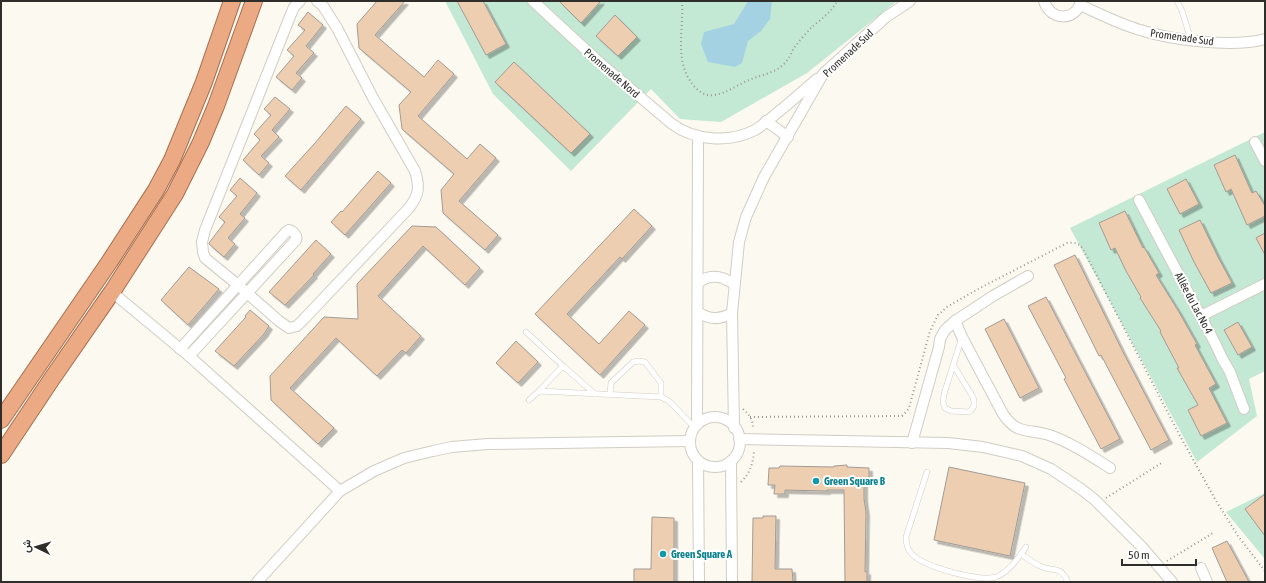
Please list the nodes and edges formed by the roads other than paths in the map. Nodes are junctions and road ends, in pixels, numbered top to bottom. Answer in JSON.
{"nodes":[{"id":1,"x":232,"y":1,"type":"edge"},
{"id":2,"x":254,"y":1,"type":"edge"},
{"id":3,"x":300,"y":1,"type":"edge"},
{"id":4,"x":317,"y":1,"type":"edge"},
{"id":5,"x":533,"y":1,"type":"edge"},
{"id":6,"x":910,"y":1,"type":"edge"},
{"id":7,"x":1044,"y":1,"type":"edge"},
{"id":8,"x":1177,"y":1,"type":"edge"},
{"id":9,"x":1081,"y":3,"type":"edge"},
{"id":10,"x":1265,"y":39,"type":"edge"},
{"id":11,"x":1192,"y":40,"type":"junction"},
{"id":12,"x":823,"y":74,"type":"junction"},
{"id":13,"x":766,"y":121,"type":"junction"},
{"id":14,"x":698,"y":137,"type":"junction"},
{"id":15,"x":788,"y":137,"type":"junction"},
{"id":16,"x":1255,"y":142,"type":"dead end"},
{"id":17,"x":1265,"y":161,"type":"edge"},
{"id":18,"x":1139,"y":200,"type":"dead end"},
{"id":19,"x":1028,"y":276,"type":"dead end"},
{"id":20,"x":698,"y":283,"type":"junction"},
{"id":21,"x":238,"y":284,"type":"junction"},
{"id":22,"x":734,"y":284,"type":"junction"},
{"id":23,"x":1265,"y":284,"type":"edge"},
{"id":24,"x":112,"y":292,"type":"junction"},
{"id":25,"x":247,"y":293,"type":"junction"},
{"id":26,"x":698,"y":312,"type":"junction"},
{"id":27,"x":732,"y":314,"type":"junction"},
{"id":28,"x":1202,"y":316,"type":"junction"},
{"id":29,"x":955,"y":321,"type":"junction"},
{"id":30,"x":526,"y":332,"type":"dead end"},
{"id":31,"x":962,"y":337,"type":"junction"},
{"id":32,"x":180,"y":349,"type":"junction"},
{"id":33,"x":189,"y":356,"type":"junction"},
{"id":34,"x":563,"y":366,"type":"junction"},
{"id":35,"x":954,"y":366,"type":"junction"},
{"id":36,"x":539,"y":391,"type":"junction"},
{"id":37,"x":595,"y":394,"type":"junction"},
{"id":38,"x":610,"y":394,"type":"junction"},
{"id":39,"x":661,"y":397,"type":"junction"},
{"id":40,"x":529,"y":400,"type":"dead end"},
{"id":41,"x":1244,"y":410,"type":"dead end"},
{"id":42,"x":1,"y":420,"type":"edge"},
{"id":43,"x":696,"y":427,"type":"junction"},
{"id":44,"x":734,"y":428,"type":"junction"},
{"id":45,"x":739,"y":439,"type":"junction"},
{"id":46,"x":690,"y":441,"type":"junction"},
{"id":47,"x":912,"y":443,"type":"junction"},
{"id":48,"x":1,"y":455,"type":"edge"},
{"id":49,"x":698,"y":460,"type":"junction"},
{"id":50,"x":731,"y":461,"type":"junction"},
{"id":51,"x":1110,"y":468,"type":"dead end"},
{"id":52,"x":927,"y":472,"type":"dead end"},
{"id":53,"x":340,"y":491,"type":"junction"},
{"id":54,"x":1026,"y":547,"type":"dead end"},
{"id":55,"x":1021,"y":554,"type":"junction"},
{"id":56,"x":1201,"y":568,"type":"dead end"},
{"id":57,"x":257,"y":582,"type":"edge"},
{"id":58,"x":699,"y":582,"type":"edge"},
{"id":59,"x":732,"y":582,"type":"edge"},
{"id":60,"x":1068,"y":582,"type":"edge"},
{"id":61,"x":1172,"y":582,"type":"edge"},
{"id":62,"x":1207,"y":582,"type":"edge"}],
"edges":[{"from":1,"to":42,"type":"highway"},
{"from":2,"to":24,"type":"highway"},
{"from":3,"to":21,"type":"street"},
{"from":4,"to":25,"type":"street"},
{"from":5,"to":14,"type":"street","name":"Promenade Nord"},
{"from":6,"to":12,"type":"street","name":"Promenade Sud"},
{"from":7,"to":9,"type":"street"},
{"from":8,"to":11,"type":"lane"},
{"from":9,"to":11,"type":"street","name":"Promenade Sud"},
{"from":10,"to":11,"type":"street","name":"Promenade Sud"},
{"from":12,"to":13,"type":"street"},
{"from":12,"to":15,"type":"street","name":"Promenade Sud"},
{"from":13,"to":14,"type":"street"},
{"from":13,"to":15,"type":"street"},
{"from":14,"to":20,"type":"street"},
{"from":15,"to":22,"type":"street","name":"Promenade Sud"},
{"from":16,"to":17,"type":"street"},
{"from":18,"to":28,"type":"street","name":"Allée du Lac No 4"},
{"from":19,"to":29,"type":"street"},
{"from":20,"to":22,"type":"street"},
{"from":20,"to":26,"type":"street"},
{"from":21,"to":25,"type":"street"},
{"from":21,"to":25,"type":"street"},
{"from":21,"to":32,"type":"street"},
{"from":22,"to":27,"type":"street"},
{"from":23,"to":28,"type":"street"},
{"from":24,"to":32,"type":"street"},
{"from":24,"to":48,"type":"highway"},
{"from":25,"to":33,"type":"street"},
{"from":26,"to":27,"type":"street"},
{"from":26,"to":43,"type":"street"},
{"from":27,"to":44,"type":"street"},
{"from":28,"to":41,"type":"street","name":"Allée du Lac No 4"},
{"from":29,"to":31,"type":"street"},
{"from":29,"to":47,"type":"street"},
{"from":30,"to":34,"type":"lane"},
{"from":31,"to":35,"type":"lane"},
{"from":31,"to":51,"type":"street"},
{"from":32,"to":33,"type":"street"},
{"from":33,"to":53,"type":"street"},
{"from":34,"to":36,"type":"lane"},
{"from":34,"to":37,"type":"lane"},
{"from":35,"to":35,"type":"lane"},
{"from":36,"to":37,"type":"lane"},
{"from":36,"to":40,"type":"lane"},
{"from":37,"to":38,"type":"lane"},
{"from":38,"to":39,"type":"lane"},
{"from":38,"to":39,"type":"lane"},
{"from":39,"to":43,"type":"lane"},
{"from":43,"to":44,"type":"street"},
{"from":43,"to":46,"type":"street"},
{"from":44,"to":45,"type":"street"},
{"from":45,"to":47,"type":"street"},
{"from":45,"to":50,"type":"street"},
{"from":46,"to":49,"type":"street"},
{"from":46,"to":53,"type":"street"},
{"from":47,"to":61,"type":"street"},
{"from":49,"to":50,"type":"street"},
{"from":49,"to":58,"type":"street"},
{"from":50,"to":59,"type":"street"},
{"from":52,"to":55,"type":"lane"},
{"from":53,"to":57,"type":"street"},
{"from":54,"to":55,"type":"lane"},
{"from":55,"to":60,"type":"lane"},
{"from":56,"to":62,"type":"street"}]}
